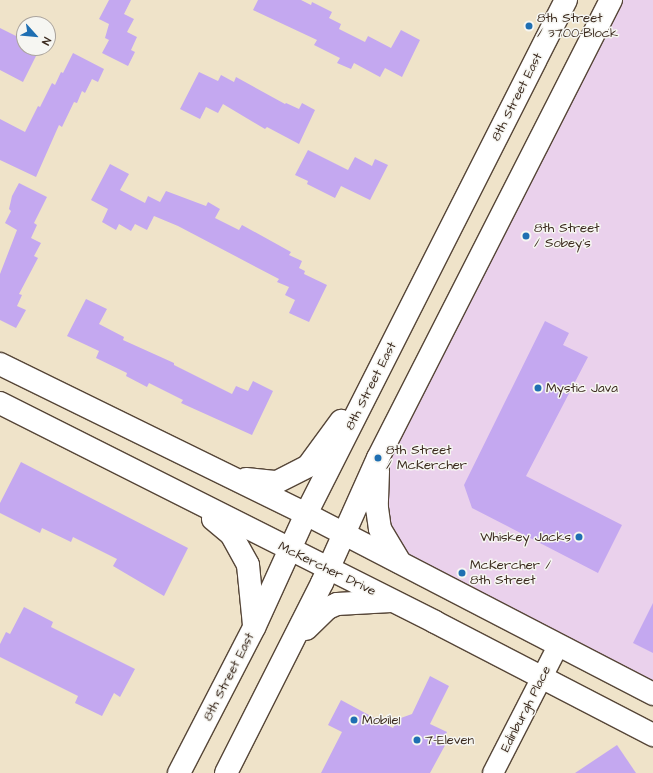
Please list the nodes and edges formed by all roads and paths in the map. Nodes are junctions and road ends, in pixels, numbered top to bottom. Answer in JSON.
{"nodes":[{"id":1,"x":566,"y":0,"type":"edge"},
{"id":2,"x":611,"y":0,"type":"edge"},
{"id":3,"x":0,"y":364,"type":"edge"},
{"id":4,"x":377,"y":374,"type":"junction"},
{"id":5,"x":0,"y":403,"type":"edge"},
{"id":6,"x":378,"y":458,"type":"junction"},
{"id":7,"x":229,"y":477,"type":"junction"},
{"id":8,"x":189,"y":499,"type":"junction"},
{"id":9,"x":306,"y":514,"type":"junction"},
{"id":10,"x":346,"y":534,"type":"junction"},
{"id":11,"x":288,"y":550,"type":"junction"},
{"id":12,"x":400,"y":562,"type":"junction"},
{"id":13,"x":329,"y":570,"type":"junction"},
{"id":14,"x":391,"y":601,"type":"junction"},
{"id":15,"x":254,"y":628,"type":"junction"},
{"id":16,"x":291,"y":645,"type":"junction"},
{"id":17,"x":558,"y":646,"type":"junction"},
{"id":18,"x":542,"y":678,"type":"junction"},
{"id":19,"x":653,"y":694,"type":"edge"},
{"id":20,"x":653,"y":735,"type":"edge"},
{"id":21,"x":179,"y":773,"type":"edge"},
{"id":22,"x":226,"y":773,"type":"edge"},
{"id":23,"x":493,"y":773,"type":"edge"}],
"edges":[{"from":1,"to":4,"type":"main road","name":"8th Street East"},
{"from":2,"to":6,"type":"main road"},
{"from":3,"to":7,"type":"main road"},
{"from":4,"to":7,"type":"main road"},
{"from":4,"to":9,"type":"main road","name":"8th Street East"},
{"from":5,"to":8,"type":"main road","name":"McKercher Drive"},
{"from":6,"to":10,"type":"main road"},
{"from":6,"to":12,"type":"main road"},
{"from":7,"to":9,"type":"main road"},
{"from":8,"to":11,"type":"main road","name":"McKercher Drive"},
{"from":8,"to":15,"type":"main road"},
{"from":9,"to":10,"type":"main road"},
{"from":9,"to":11,"type":"main road","name":"8th Street East"},
{"from":10,"to":12,"type":"main road"},
{"from":10,"to":13,"type":"main road"},
{"from":11,"to":13,"type":"main road","name":"McKercher Drive"},
{"from":11,"to":15,"type":"main road","name":"8th Street East"},
{"from":12,"to":17,"type":"main road"},
{"from":13,"to":14,"type":"main road","name":"McKercher Drive"},
{"from":13,"to":16,"type":"main road"},
{"from":14,"to":16,"type":"main road"},
{"from":14,"to":18,"type":"main road","name":"McKercher Drive"},
{"from":15,"to":21,"type":"main road","name":"8th Street East"},
{"from":16,"to":22,"type":"main road"},
{"from":17,"to":18,"type":"street","name":"Edinburgh Place"},
{"from":17,"to":19,"type":"main road"},
{"from":18,"to":20,"type":"main road","name":"McKercher Drive"},
{"from":18,"to":23,"type":"street","name":"Edinburgh Place"}]}
